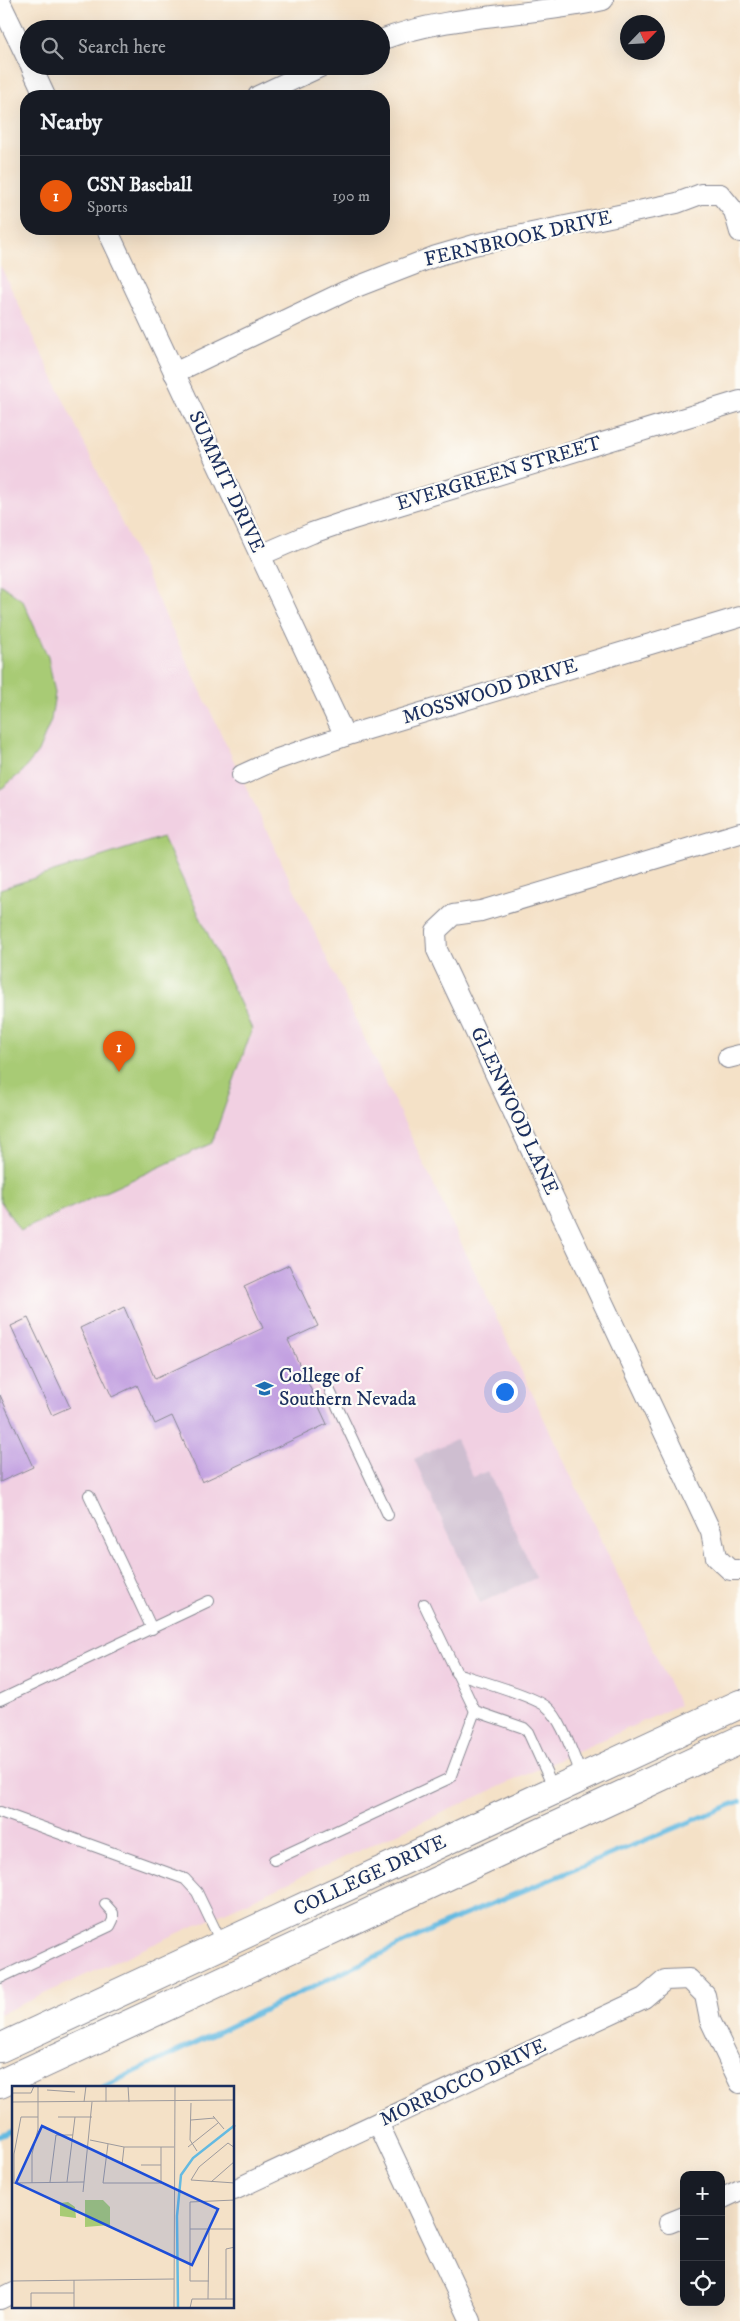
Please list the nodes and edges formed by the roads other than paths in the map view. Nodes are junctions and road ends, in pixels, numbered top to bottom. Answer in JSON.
{"nodes":[{"id":1,"x":603,"y":0,"type":"edge"},
{"id":2,"x":0,"y":2,"type":"edge"},
{"id":3,"x":390,"y":37,"type":"edge"},
{"id":4,"x":20,"y":43,"type":"edge"},
{"id":5,"x":35,"y":75,"type":"edge"},
{"id":6,"x":303,"y":75,"type":"edge"},
{"id":7,"x":42,"y":90,"type":"edge"},
{"id":8,"x":271,"y":90,"type":"edge"},
{"id":9,"x":740,"y":232,"type":"edge"},
{"id":10,"x":110,"y":235,"type":"edge"},
{"id":11,"x":174,"y":372,"type":"junction"},
{"id":12,"x":740,"y":401,"type":"edge"},
{"id":13,"x":261,"y":555,"type":"junction"},
{"id":14,"x":740,"y":617,"type":"edge"},
{"id":15,"x":346,"y":736,"type":"junction"},
{"id":16,"x":242,"y":775,"type":"dead end"},
{"id":17,"x":740,"y":833,"type":"edge"},
{"id":18,"x":330,"y":1390,"type":"dead end"},
{"id":19,"x":89,"y":1495,"type":"dead end"},
{"id":20,"x":388,"y":1515,"type":"dead end"},
{"id":21,"x":740,"y":1570,"type":"edge"},
{"id":22,"x":209,"y":1601,"type":"dead end"},
{"id":23,"x":424,"y":1604,"type":"dead end"},
{"id":24,"x":152,"y":1629,"type":"junction"},
{"id":25,"x":456,"y":1673,"type":"junction"},
{"id":26,"x":0,"y":1700,"type":"edge"},
{"id":27,"x":740,"y":1704,"type":"edge"},
{"id":28,"x":475,"y":1711,"type":"junction"},
{"id":29,"x":740,"y":1740,"type":"edge"},
{"id":30,"x":583,"y":1777,"type":"junction"},
{"id":31,"x":555,"y":1790,"type":"junction"},
{"id":32,"x":596,"y":1808,"type":"junction"},
{"id":33,"x":0,"y":1812,"type":"edge"},
{"id":34,"x":570,"y":1820,"type":"junction"},
{"id":35,"x":274,"y":1860,"type":"dead end"},
{"id":36,"x":105,"y":1904,"type":"dead end"},
{"id":37,"x":223,"y":1944,"type":"junction"},
{"id":38,"x":0,"y":1978,"type":"edge"},
{"id":39,"x":0,"y":2048,"type":"edge"},
{"id":40,"x":740,"y":2083,"type":"edge"},
{"id":41,"x":0,"y":2084,"type":"edge"},
{"id":42,"x":378,"y":2123,"type":"junction"},
{"id":43,"x":235,"y":2190,"type":"edge"},
{"id":44,"x":740,"y":2190,"type":"edge"},
{"id":45,"x":725,"y":2197,"type":"edge"},
{"id":46,"x":12,"y":2293,"type":"edge"},
{"id":47,"x":0,"y":2298,"type":"edge"},
{"id":48,"x":470,"y":2321,"type":"edge"}],
"edges":[{"from":1,"to":3,"type":"street"},
{"from":2,"to":4,"type":"street"},
{"from":5,"to":7,"type":"street"},
{"from":6,"to":8,"type":"street"},
{"from":9,"to":11,"type":"street","name":"FERNBROOK DRIVE"},
{"from":10,"to":11,"type":"street","name":"SUMMIT DRIVE"},
{"from":11,"to":13,"type":"street","name":"SUMMIT DRIVE"},
{"from":12,"to":13,"type":"street","name":"EVERGREEN STREET"},
{"from":13,"to":15,"type":"street","name":"SUMMIT DRIVE"},
{"from":14,"to":15,"type":"street","name":"MOSSWOOD DRIVE"},
{"from":15,"to":16,"type":"street","name":"MOSSWOOD DRIVE"},
{"from":17,"to":21,"type":"street","name":"GLENWOOD LANE"},
{"from":18,"to":20,"type":"lane"},
{"from":19,"to":24,"type":"lane"},
{"from":22,"to":24,"type":"lane"},
{"from":23,"to":25,"type":"lane"},
{"from":24,"to":26,"type":"lane"},
{"from":25,"to":28,"type":"lane"},
{"from":25,"to":30,"type":"lane"},
{"from":27,"to":30,"type":"main road","name":"COLLEGE DRIVE"},
{"from":28,"to":31,"type":"lane"},
{"from":28,"to":35,"type":"lane"},
{"from":29,"to":32,"type":"main road","name":"COLLEGE DRIVE"},
{"from":30,"to":31,"type":"main road","name":"COLLEGE DRIVE"},
{"from":30,"to":32,"type":"main road"},
{"from":31,"to":34,"type":"main road"},
{"from":31,"to":37,"type":"main road","name":"COLLEGE DRIVE"},
{"from":32,"to":34,"type":"main road","name":"COLLEGE DRIVE"},
{"from":33,"to":37,"type":"lane"},
{"from":34,"to":41,"type":"main road","name":"COLLEGE DRIVE"},
{"from":36,"to":38,"type":"lane"},
{"from":37,"to":39,"type":"main road","name":"COLLEGE DRIVE"},
{"from":40,"to":42,"type":"street","name":"MORROCCO DRIVE"},
{"from":42,"to":43,"type":"street","name":"MORROCCO DRIVE"},
{"from":42,"to":48,"type":"street"},
{"from":44,"to":45,"type":"street"},
{"from":46,"to":47,"type":"street"}]}
